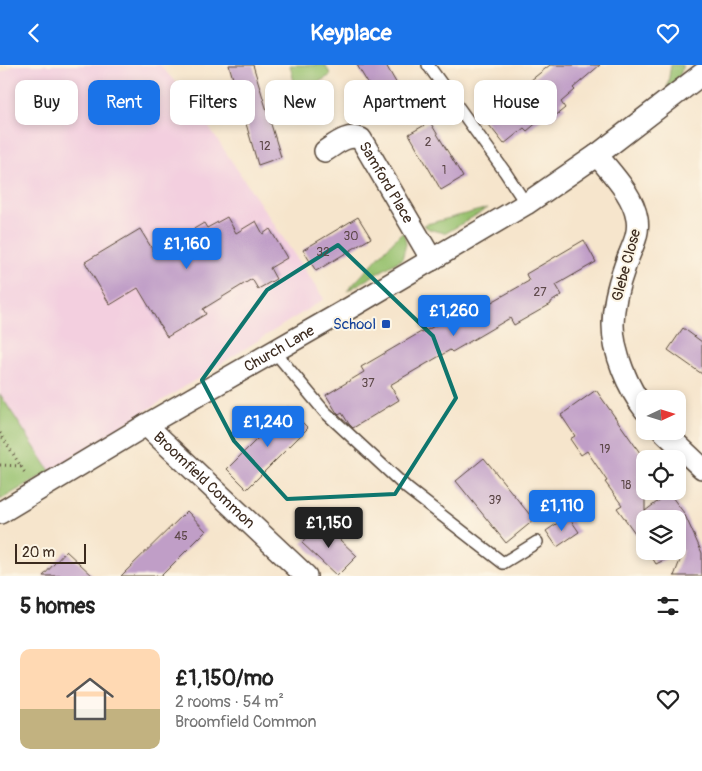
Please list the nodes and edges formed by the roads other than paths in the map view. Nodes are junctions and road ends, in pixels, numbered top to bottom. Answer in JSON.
{"nodes":[{"id":1,"x":428,"y":65,"type":"edge"},
{"id":2,"x":702,"y":74,"type":"edge"},
{"id":3,"x":326,"y":151,"type":"dead end"},
{"id":4,"x":597,"y":155,"type":"junction"},
{"id":5,"x":526,"y":204,"type":"junction"},
{"id":6,"x":432,"y":260,"type":"junction"},
{"id":7,"x":274,"y":351,"type":"junction"},
{"id":8,"x":636,"y":395,"type":"edge"},
{"id":9,"x":146,"y":425,"type":"junction"},
{"id":10,"x":672,"y":440,"type":"edge"},
{"id":11,"x":702,"y":468,"type":"edge"},
{"id":12,"x":0,"y":513,"type":"edge"},
{"id":13,"x":537,"y":542,"type":"dead end"},
{"id":14,"x":306,"y":576,"type":"edge"}],
"edges":[{"from":1,"to":5,"type":"lane"},
{"from":2,"to":4,"type":"street","name":"Church Lane"},
{"from":3,"to":6,"type":"street","name":"Samford Place"},
{"from":4,"to":5,"type":"street","name":"Church Lane"},
{"from":4,"to":8,"type":"street","name":"Glebe Close"},
{"from":5,"to":6,"type":"street","name":"Church Lane"},
{"from":6,"to":7,"type":"street","name":"Church Lane"},
{"from":7,"to":9,"type":"street","name":"Church Lane"},
{"from":7,"to":13,"type":"lane"},
{"from":9,"to":12,"type":"street","name":"Church Lane"},
{"from":9,"to":14,"type":"street","name":"Broomfield Common"},
{"from":10,"to":11,"type":"street"}]}
